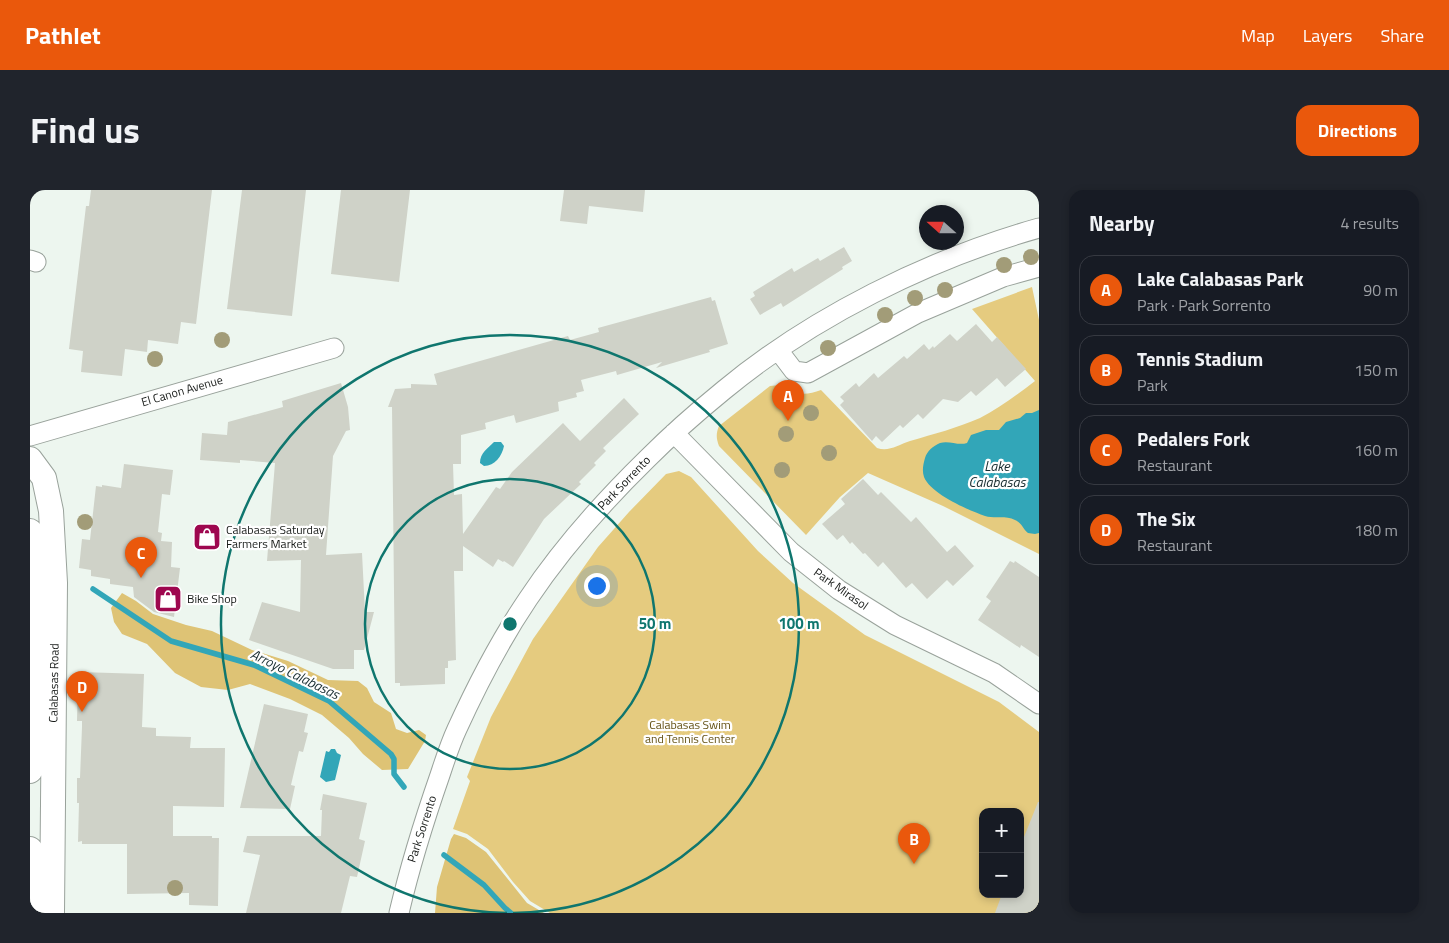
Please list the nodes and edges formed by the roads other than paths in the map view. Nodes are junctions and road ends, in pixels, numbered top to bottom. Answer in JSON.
{"nodes":[{"id":1,"x":1039,"y":228,"type":"edge"},
{"id":2,"x":1039,"y":267,"type":"edge"},
{"id":3,"x":334,"y":348,"type":"dead end"},
{"id":4,"x":778,"y":350,"type":"junction"},
{"id":5,"x":674,"y":433,"type":"junction"},
{"id":6,"x":30,"y":436,"type":"edge"},
{"id":7,"x":30,"y":459,"type":"edge"},
{"id":8,"x":30,"y":531,"type":"edge"},
{"id":9,"x":1039,"y":704,"type":"edge"},
{"id":10,"x":30,"y":771,"type":"edge"},
{"id":11,"x":30,"y":849,"type":"edge"},
{"id":12,"x":30,"y":913,"type":"edge"},
{"id":13,"x":52,"y":913,"type":"edge"},
{"id":14,"x":399,"y":913,"type":"edge"}],
"edges":[{"from":1,"to":4,"type":"street","name":"Park Sorrento"},
{"from":2,"to":4,"type":"street"},
{"from":3,"to":6,"type":"street","name":"El Canon Avenue"},
{"from":4,"to":5,"type":"street","name":"Park Sorrento"},
{"from":5,"to":9,"type":"street","name":"Park Mirasol"},
{"from":5,"to":14,"type":"street","name":"Park Sorrento"},
{"from":7,"to":13,"type":"main road","name":"Calabasas Road"},
{"from":8,"to":10,"type":"main road","name":"Calabasas Road"},
{"from":11,"to":12,"type":"main road"}]}
